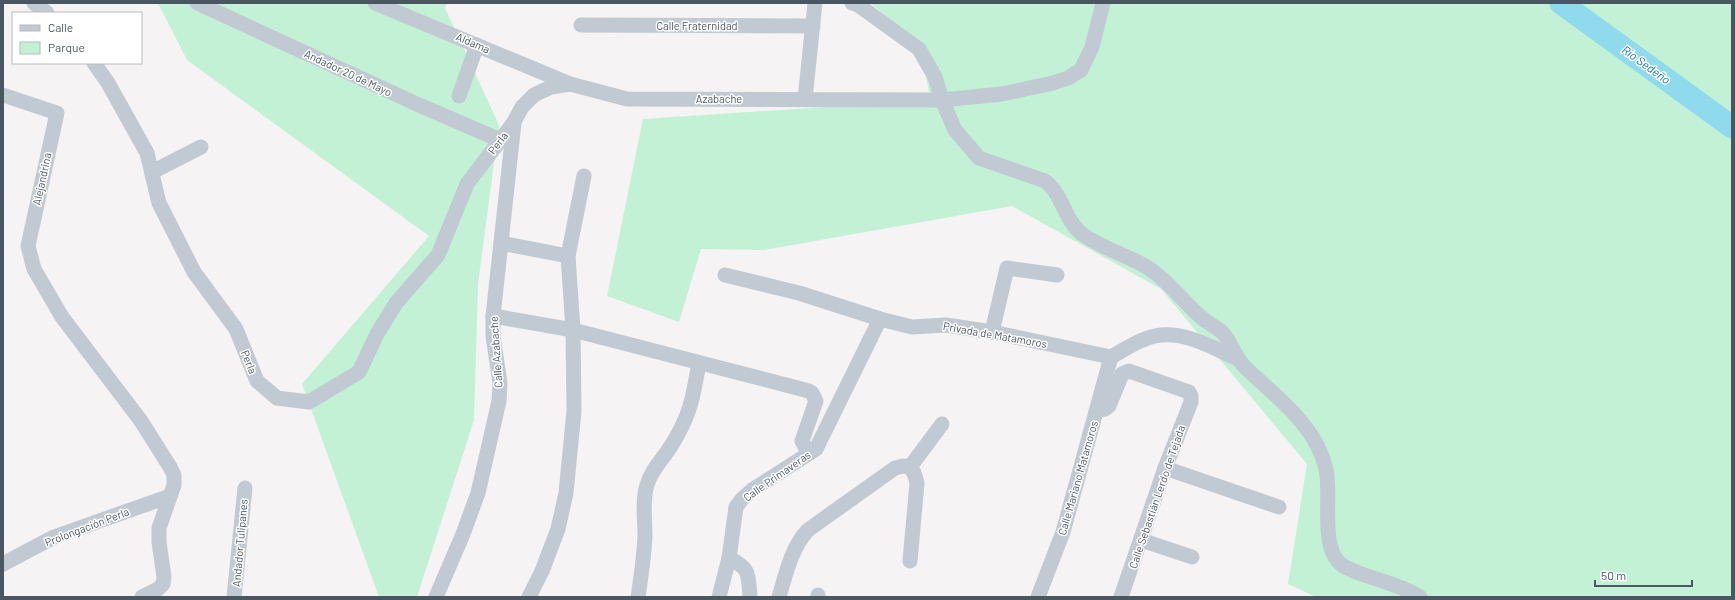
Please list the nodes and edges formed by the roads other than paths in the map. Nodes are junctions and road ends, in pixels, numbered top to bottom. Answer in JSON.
{"nodes":[{"id":1,"x":34,"y":3,"type":"edge"},
{"id":2,"x":197,"y":3,"type":"edge"},
{"id":3,"x":375,"y":3,"type":"edge"},
{"id":4,"x":815,"y":3,"type":"edge"},
{"id":5,"x":852,"y":3,"type":"edge"},
{"id":6,"x":1103,"y":3,"type":"edge"},
{"id":7,"x":46,"y":12,"type":"edge"},
{"id":8,"x":581,"y":25,"type":"dead end"},
{"id":9,"x":813,"y":26,"type":"junction"},
{"id":10,"x":477,"y":45,"type":"junction"},
{"id":11,"x":95,"y":64,"type":"edge"},
{"id":12,"x":570,"y":84,"type":"junction"},
{"id":13,"x":3,"y":96,"type":"edge"},
{"id":14,"x":459,"y":96,"type":"dead end"},
{"id":15,"x":805,"y":99,"type":"junction"},
{"id":16,"x":942,"y":100,"type":"junction"},
{"id":17,"x":514,"y":122,"type":"junction"},
{"id":18,"x":500,"y":140,"type":"junction"},
{"id":19,"x":201,"y":147,"type":"dead end"},
{"id":20,"x":152,"y":172,"type":"junction"},
{"id":21,"x":584,"y":176,"type":"dead end"},
{"id":22,"x":501,"y":243,"type":"junction"},
{"id":23,"x":568,"y":256,"type":"junction"},
{"id":24,"x":725,"y":275,"type":"dead end"},
{"id":25,"x":1057,"y":275,"type":"dead end"},
{"id":26,"x":492,"y":316,"type":"junction"},
{"id":27,"x":880,"y":319,"type":"junction"},
{"id":28,"x":573,"y":330,"type":"junction"},
{"id":29,"x":992,"y":332,"type":"junction"},
{"id":30,"x":1110,"y":357,"type":"junction"},
{"id":31,"x":1236,"y":358,"type":"junction"},
{"id":32,"x":699,"y":363,"type":"junction"},
{"id":33,"x":1098,"y":410,"type":"junction"},
{"id":34,"x":942,"y":424,"type":"dead end"},
{"id":35,"x":810,"y":452,"type":"junction"},
{"id":36,"x":910,"y":467,"type":"junction"},
{"id":37,"x":1165,"y":468,"type":"junction"},
{"id":38,"x":245,"y":488,"type":"dead end"},
{"id":39,"x":170,"y":496,"type":"junction"},
{"id":40,"x":1278,"y":507,"type":"dead end"},
{"id":41,"x":1141,"y":540,"type":"junction"},
{"id":42,"x":1192,"y":557,"type":"dead end"},
{"id":43,"x":729,"y":558,"type":"junction"},
{"id":44,"x":4,"y":561,"type":"edge"},
{"id":45,"x":910,"y":561,"type":"dead end"},
{"id":46,"x":142,"y":597,"type":"edge"},
{"id":47,"x":234,"y":597,"type":"edge"},
{"id":48,"x":436,"y":597,"type":"edge"},
{"id":49,"x":529,"y":597,"type":"edge"},
{"id":50,"x":638,"y":597,"type":"edge"},
{"id":51,"x":719,"y":597,"type":"edge"},
{"id":52,"x":750,"y":597,"type":"edge"},
{"id":53,"x":779,"y":597,"type":"edge"},
{"id":54,"x":1038,"y":597,"type":"edge"},
{"id":55,"x":1122,"y":597,"type":"edge"},
{"id":56,"x":1420,"y":597,"type":"edge"}],
"edges":[{"from":1,"to":7,"type":"street"},
{"from":2,"to":18,"type":"street","name":"Andador 20 de Mayo"},
{"from":3,"to":10,"type":"street","name":"Aldama"},
{"from":4,"to":9,"type":"street"},
{"from":5,"to":16,"type":"street"},
{"from":6,"to":16,"type":"street","name":"Azabache"},
{"from":8,"to":9,"type":"street","name":"Calle Fraternidad"},
{"from":9,"to":15,"type":"street"},
{"from":10,"to":12,"type":"street","name":"Aldama"},
{"from":10,"to":14,"type":"street"},
{"from":11,"to":20,"type":"street","name":"Perla"},
{"from":12,"to":15,"type":"street","name":"Azabache"},
{"from":12,"to":17,"type":"street","name":"Azabache"},
{"from":13,"to":39,"type":"street","name":"Alejandrina"},
{"from":15,"to":16,"type":"street","name":"Azabache"},
{"from":16,"to":31,"type":"street"},
{"from":17,"to":18,"type":"street","name":"Perla"},
{"from":17,"to":22,"type":"street","name":"Calle Azabache"},
{"from":18,"to":20,"type":"street","name":"Perla"},
{"from":19,"to":20,"type":"street"},
{"from":21,"to":23,"type":"street"},
{"from":22,"to":23,"type":"street"},
{"from":22,"to":26,"type":"street","name":"Calle Azabache"},
{"from":23,"to":28,"type":"street"},
{"from":24,"to":27,"type":"street","name":"Privada de Matamoros"},
{"from":25,"to":29,"type":"street"},
{"from":26,"to":28,"type":"street"},
{"from":26,"to":48,"type":"street","name":"Calle Azabache"},
{"from":27,"to":29,"type":"street","name":"Privada de Matamoros"},
{"from":27,"to":35,"type":"street","name":"Calle Primaveras"},
{"from":28,"to":32,"type":"street"},
{"from":28,"to":49,"type":"street"},
{"from":29,"to":30,"type":"street","name":"Privada de Matamoros"},
{"from":30,"to":31,"type":"street"},
{"from":30,"to":33,"type":"street","name":"Calle Mariano Matamoros"},
{"from":31,"to":56,"type":"street"},
{"from":32,"to":35,"type":"street"},
{"from":32,"to":50,"type":"street"},
{"from":33,"to":37,"type":"street","name":"Calle Sebastián Lerdo de Tejada"},
{"from":33,"to":54,"type":"street","name":"Calle Mariano Matamoros"},
{"from":34,"to":36,"type":"street"},
{"from":35,"to":43,"type":"street","name":"Calle Primaveras"},
{"from":36,"to":45,"type":"street"},
{"from":36,"to":53,"type":"street"},
{"from":37,"to":40,"type":"street"},
{"from":37,"to":41,"type":"street","name":"Calle Sebastián Lerdo de Tejada"},
{"from":38,"to":47,"type":"street","name":"Andador Tulipanes"},
{"from":39,"to":44,"type":"street","name":"Prolongación Perla"},
{"from":39,"to":46,"type":"street"},
{"from":41,"to":42,"type":"street"},
{"from":41,"to":55,"type":"street","name":"Calle Sebastián Lerdo de Tejada"},
{"from":43,"to":51,"type":"street","name":"Calle Primaveras"},
{"from":43,"to":52,"type":"street"}]}
